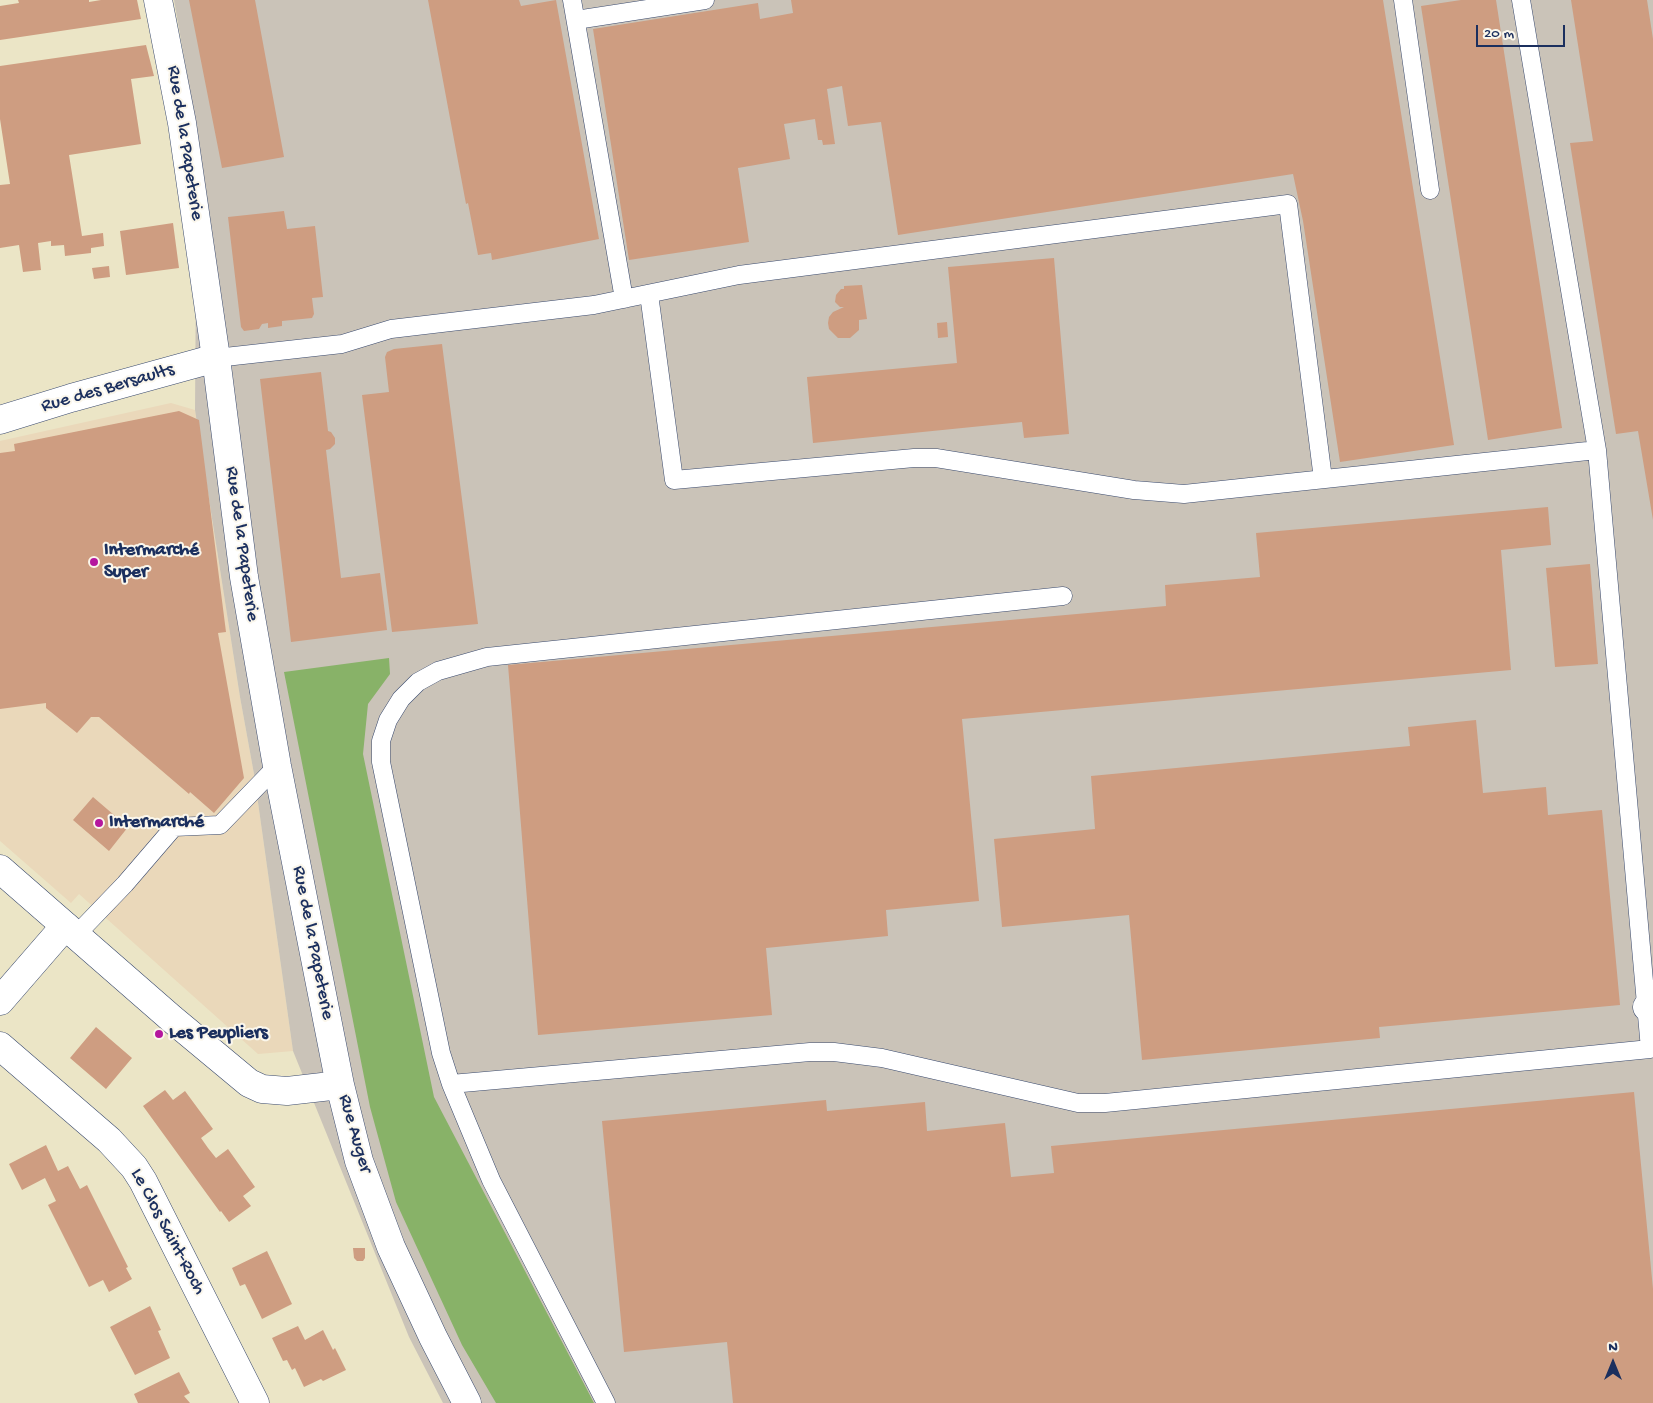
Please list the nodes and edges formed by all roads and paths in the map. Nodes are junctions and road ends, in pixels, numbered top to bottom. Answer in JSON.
{"nodes":[{"id":1,"x":158,"y":0,"type":"edge"},
{"id":2,"x":572,"y":0,"type":"edge"},
{"id":3,"x":705,"y":0,"type":"edge"},
{"id":4,"x":1403,"y":0,"type":"edge"},
{"id":5,"x":1521,"y":0,"type":"edge"},
{"id":6,"x":576,"y":20,"type":"junction"},
{"id":7,"x":1430,"y":190,"type":"dead end"},
{"id":8,"x":649,"y":294,"type":"junction"},
{"id":9,"x":624,"y":299,"type":"junction"},
{"id":10,"x":216,"y":358,"type":"junction"},
{"id":11,"x":0,"y":420,"type":"edge"},
{"id":12,"x":1597,"y":450,"type":"junction"},
{"id":13,"x":1323,"y":479,"type":"junction"},
{"id":14,"x":1064,"y":596,"type":"dead end"},
{"id":15,"x":278,"y":766,"type":"junction"},
{"id":16,"x":0,"y":869,"type":"edge"},
{"id":17,"x":71,"y":931,"type":"junction"},
{"id":18,"x":0,"y":1001,"type":"edge"},
{"id":19,"x":1650,"y":1006,"type":"edge"},
{"id":20,"x":0,"y":1046,"type":"edge"},
{"id":21,"x":1652,"y":1051,"type":"edge"},
{"id":22,"x":451,"y":1084,"type":"junction"},
{"id":23,"x":340,"y":1085,"type":"junction"},
{"id":24,"x":255,"y":1403,"type":"edge"},
{"id":25,"x":467,"y":1403,"type":"edge"},
{"id":26,"x":606,"y":1403,"type":"edge"}],
"edges":[{"from":1,"to":10,"type":"street","name":"Rue de la Papeterie"},
{"from":2,"to":6,"type":"lane"},
{"from":3,"to":6,"type":"lane"},
{"from":4,"to":7,"type":"lane"},
{"from":5,"to":12,"type":"lane"},
{"from":6,"to":9,"type":"lane"},
{"from":8,"to":9,"type":"lane"},
{"from":8,"to":13,"type":"lane"},
{"from":8,"to":13,"type":"lane"},
{"from":9,"to":10,"type":"lane"},
{"from":10,"to":11,"type":"street","name":"Rue des Bersaults"},
{"from":10,"to":15,"type":"street","name":"Rue de la Papeterie"},
{"from":12,"to":13,"type":"lane"},
{"from":12,"to":19,"type":"lane"},
{"from":14,"to":22,"type":"lane"},
{"from":15,"to":17,"type":"lane"},
{"from":15,"to":23,"type":"street","name":"Rue de la Papeterie"},
{"from":16,"to":17,"type":"street","name":"Rue Auger"},
{"from":17,"to":18,"type":"street"},
{"from":17,"to":23,"type":"street","name":"Rue Auger"},
{"from":19,"to":21,"type":"lane"},
{"from":20,"to":24,"type":"street","name":"Le Clos Saint-Roch"},
{"from":21,"to":22,"type":"lane"},
{"from":22,"to":26,"type":"lane"},
{"from":23,"to":25,"type":"street","name":"Rue Auger"}]}
